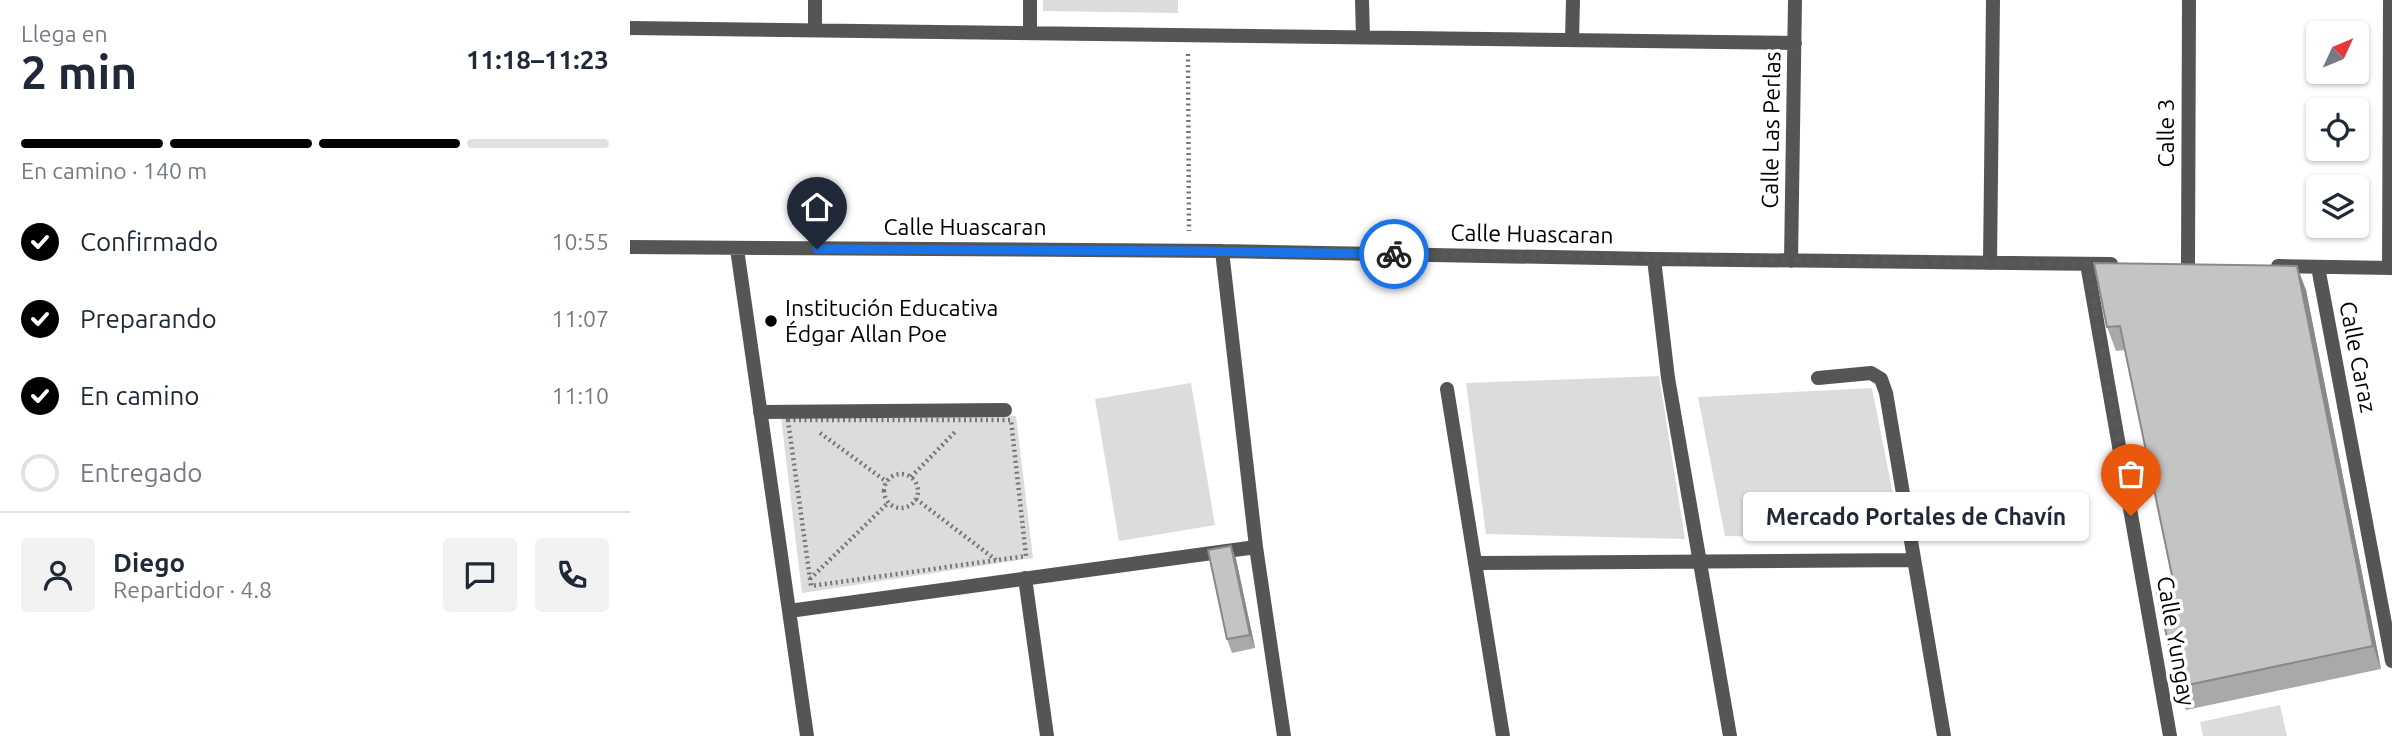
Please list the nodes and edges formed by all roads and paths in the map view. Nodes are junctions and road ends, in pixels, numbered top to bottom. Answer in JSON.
{"nodes":[{"id":1,"x":815,"y":0,"type":"edge"},
{"id":2,"x":1030,"y":0,"type":"edge"},
{"id":3,"x":1362,"y":0,"type":"edge"},
{"id":4,"x":1573,"y":0,"type":"edge"},
{"id":5,"x":1795,"y":0,"type":"edge"},
{"id":6,"x":1993,"y":0,"type":"edge"},
{"id":7,"x":2189,"y":0,"type":"edge"},
{"id":8,"x":2390,"y":0,"type":"edge"},
{"id":9,"x":630,"y":27,"type":"edge"},
{"id":10,"x":815,"y":30,"type":"junction"},
{"id":11,"x":1030,"y":33,"type":"junction"},
{"id":12,"x":1188,"y":35,"type":"junction"},
{"id":13,"x":1363,"y":37,"type":"junction"},
{"id":14,"x":1572,"y":40,"type":"junction"},
{"id":15,"x":1795,"y":43,"type":"junction"},
{"id":16,"x":630,"y":247,"type":"edge"},
{"id":17,"x":737,"y":248,"type":"junction"},
{"id":18,"x":1189,"y":251,"type":"junction"},
{"id":19,"x":1222,"y":251,"type":"junction"},
{"id":20,"x":1654,"y":259,"type":"junction"},
{"id":21,"x":1791,"y":261,"type":"junction"},
{"id":22,"x":1990,"y":263,"type":"junction"},
{"id":23,"x":2087,"y":264,"type":"junction"},
{"id":24,"x":2125,"y":265,"type":"edge"},
{"id":25,"x":2188,"y":265,"type":"edge"},
{"id":26,"x":2266,"y":266,"type":"edge"},
{"id":27,"x":2318,"y":267,"type":"junction"},
{"id":28,"x":2391,"y":268,"type":"edge"},
{"id":29,"x":1818,"y":378,"type":"dead end"},
{"id":30,"x":1447,"y":389,"type":"dead end"},
{"id":31,"x":1005,"y":410,"type":"dead end"},
{"id":32,"x":760,"y":412,"type":"junction"},
{"id":33,"x":803,"y":420,"type":"junction"},
{"id":34,"x":968,"y":420,"type":"junction"},
{"id":35,"x":911,"y":477,"type":"junction"},
{"id":36,"x":887,"y":482,"type":"junction"},
{"id":37,"x":916,"y":499,"type":"junction"},
{"id":38,"x":889,"y":502,"type":"junction"},
{"id":39,"x":1256,"y":547,"type":"junction"},
{"id":40,"x":1913,"y":560,"type":"junction"},
{"id":41,"x":996,"y":561,"type":"junction"},
{"id":42,"x":1700,"y":561,"type":"junction"},
{"id":43,"x":1476,"y":563,"type":"junction"},
{"id":44,"x":1026,"y":578,"type":"junction"},
{"id":45,"x":810,"y":579,"type":"junction"},
{"id":46,"x":789,"y":611,"type":"junction"},
{"id":47,"x":2392,"y":661,"type":"edge"},
{"id":48,"x":807,"y":736,"type":"edge"},
{"id":49,"x":1047,"y":736,"type":"edge"},
{"id":50,"x":1284,"y":736,"type":"edge"},
{"id":51,"x":1503,"y":736,"type":"edge"},
{"id":52,"x":1730,"y":736,"type":"edge"},
{"id":53,"x":1944,"y":736,"type":"edge"},
{"id":54,"x":2170,"y":736,"type":"edge"}],
"edges":[{"from":1,"to":10,"type":"street"},
{"from":2,"to":11,"type":"street"},
{"from":3,"to":13,"type":"street"},
{"from":4,"to":14,"type":"street"},
{"from":5,"to":15,"type":"street","name":"Calle Las Perlas"},
{"from":6,"to":22,"type":"street"},
{"from":7,"to":25,"type":"street","name":"Calle 3"},
{"from":8,"to":28,"type":"street"},
{"from":9,"to":10,"type":"street"},
{"from":10,"to":11,"type":"street"},
{"from":11,"to":12,"type":"street"},
{"from":12,"to":13,"type":"street"},
{"from":12,"to":18,"type":"path"},
{"from":13,"to":14,"type":"street"},
{"from":14,"to":15,"type":"street"},
{"from":15,"to":21,"type":"street","name":"Calle Las Perlas"},
{"from":16,"to":17,"type":"street","name":"Calle Huascaran"},
{"from":17,"to":18,"type":"street","name":"Calle Huascaran"},
{"from":17,"to":32,"type":"street"},
{"from":18,"to":19,"type":"street","name":"Calle Huascaran"},
{"from":19,"to":20,"type":"street","name":"Calle Huascaran"},
{"from":19,"to":39,"type":"street"},
{"from":20,"to":21,"type":"street","name":"Calle Huascaran"},
{"from":20,"to":42,"type":"street"},
{"from":21,"to":22,"type":"street","name":"Calle Huascaran"},
{"from":22,"to":23,"type":"street","name":"Calle Huascaran"},
{"from":23,"to":24,"type":"street","name":"Calle Huascaran"},
{"from":23,"to":54,"type":"street","name":"Calle Yungay"},
{"from":26,"to":27,"type":"street"},
{"from":27,"to":28,"type":"street"},
{"from":27,"to":47,"type":"street","name":"Calle Caraz"},
{"from":29,"to":40,"type":"street"},
{"from":30,"to":43,"type":"street"},
{"from":31,"to":32,"type":"street"},
{"from":32,"to":46,"type":"street"},
{"from":33,"to":34,"type":"path"},
{"from":33,"to":36,"type":"path"},
{"from":33,"to":45,"type":"path"},
{"from":34,"to":35,"type":"path"},
{"from":34,"to":41,"type":"path"},
{"from":35,"to":36,"type":"path"},
{"from":35,"to":37,"type":"path"},
{"from":36,"to":38,"type":"path"},
{"from":37,"to":38,"type":"path"},
{"from":37,"to":41,"type":"path"},
{"from":38,"to":45,"type":"path"},
{"from":39,"to":44,"type":"street"},
{"from":39,"to":50,"type":"street"},
{"from":40,"to":42,"type":"street"},
{"from":40,"to":53,"type":"street"},
{"from":41,"to":45,"type":"path"},
{"from":42,"to":43,"type":"street"},
{"from":42,"to":52,"type":"street"},
{"from":43,"to":51,"type":"street"},
{"from":44,"to":46,"type":"street"},
{"from":44,"to":49,"type":"street"},
{"from":46,"to":48,"type":"street"}]}
